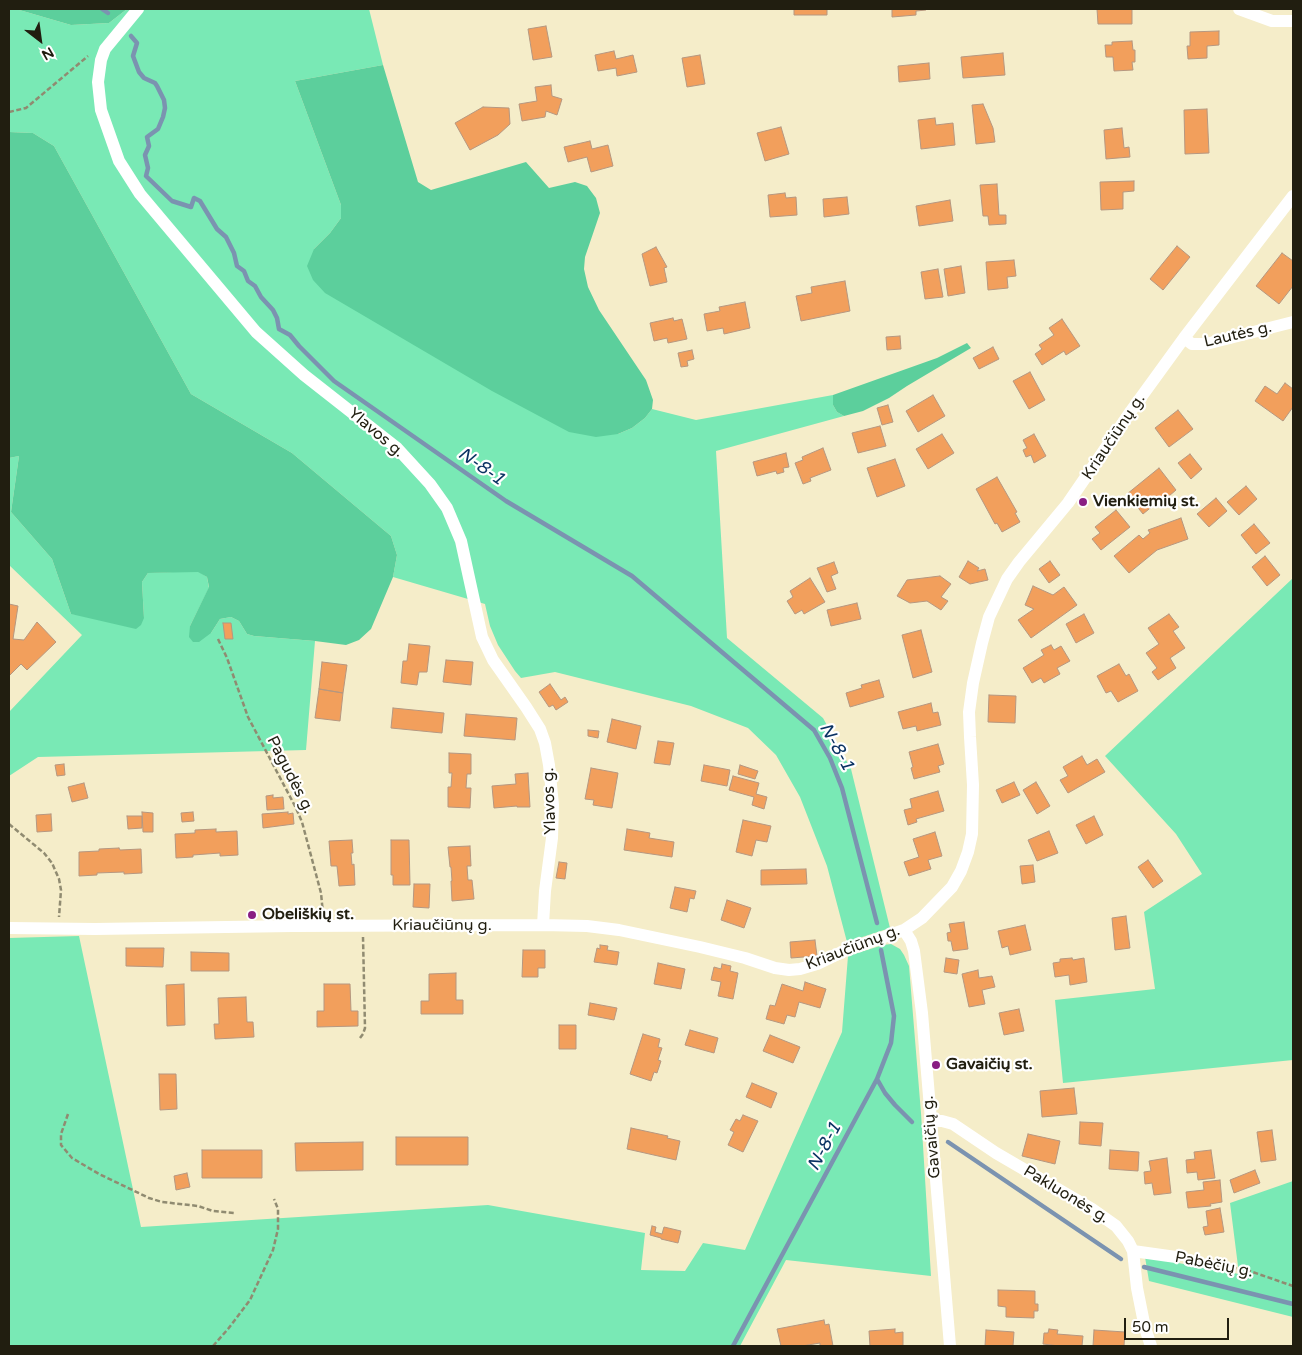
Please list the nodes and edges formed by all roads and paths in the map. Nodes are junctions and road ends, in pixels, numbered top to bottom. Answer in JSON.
{"nodes":[{"id":1,"x":138,"y":9,"type":"edge"},
{"id":2,"x":1239,"y":9,"type":"edge"},
{"id":3,"x":1293,"y":21,"type":"edge"},
{"id":4,"x":105,"y":49,"type":"junction"},
{"id":5,"x":9,"y":112,"type":"edge"},
{"id":6,"x":1293,"y":196,"type":"edge"},
{"id":7,"x":1293,"y":322,"type":"edge"},
{"id":8,"x":1184,"y":338,"type":"junction"},
{"id":9,"x":218,"y":639,"type":"dead end"},
{"id":10,"x":9,"y":824,"type":"edge"},
{"id":11,"x":543,"y":925,"type":"junction"},
{"id":12,"x":324,"y":926,"type":"junction"},
{"id":13,"x":363,"y":926,"type":"junction"},
{"id":14,"x":9,"y":928,"type":"edge"},
{"id":15,"x":58,"y":928,"type":"junction"},
{"id":16,"x":904,"y":930,"type":"junction"},
{"id":17,"x":360,"y":1038,"type":"dead end"},
{"id":18,"x":68,"y":1114,"type":"dead end"},
{"id":19,"x":930,"y":1121,"type":"junction"},
{"id":20,"x":274,"y":1199,"type":"dead end"},
{"id":21,"x":234,"y":1213,"type":"dead end"},
{"id":22,"x":1133,"y":1251,"type":"junction"},
{"id":23,"x":1176,"y":1258,"type":"joint"},
{"id":24,"x":1293,"y":1286,"type":"edge"},
{"id":25,"x":213,"y":1346,"type":"edge"},
{"id":26,"x":950,"y":1346,"type":"edge"},
{"id":27,"x":1151,"y":1346,"type":"edge"}],
"edges":[{"from":1,"to":4,"type":"street","name":"Ylavos g."},
{"from":2,"to":3,"type":"street"},
{"from":4,"to":5,"type":"path"},
{"from":4,"to":11,"type":"street","name":"Ylavos g."},
{"from":6,"to":8,"type":"street","name":"Kriaučiūnų g."},
{"from":7,"to":8,"type":"street","name":"Lautės g."},
{"from":8,"to":16,"type":"street","name":"Kriaučiūnų g."},
{"from":9,"to":12,"type":"path","name":"Pagudės g."},
{"from":10,"to":15,"type":"path"},
{"from":11,"to":13,"type":"street","name":"Kriaučiūnų g."},
{"from":11,"to":16,"type":"street","name":"Kriaučiūnų g."},
{"from":12,"to":13,"type":"street","name":"Kriaučiūnų g."},
{"from":12,"to":15,"type":"street","name":"Kriaučiūnų g."},
{"from":13,"to":17,"type":"path"},
{"from":14,"to":15,"type":"street","name":"Kriaučiūnų g."},
{"from":16,"to":19,"type":"street","name":"Gavaičių g."},
{"from":18,"to":21,"type":"path"},
{"from":19,"to":22,"type":"street","name":"Pakluonės g."},
{"from":19,"to":26,"type":"street","name":"Gavaičių g."},
{"from":20,"to":25,"type":"path"},
{"from":22,"to":23,"type":"street","name":"Pabėčių g."},
{"from":22,"to":27,"type":"street","name":"Pakluonės g."},
{"from":23,"to":24,"type":"path","name":"Pabėčių g."}]}
